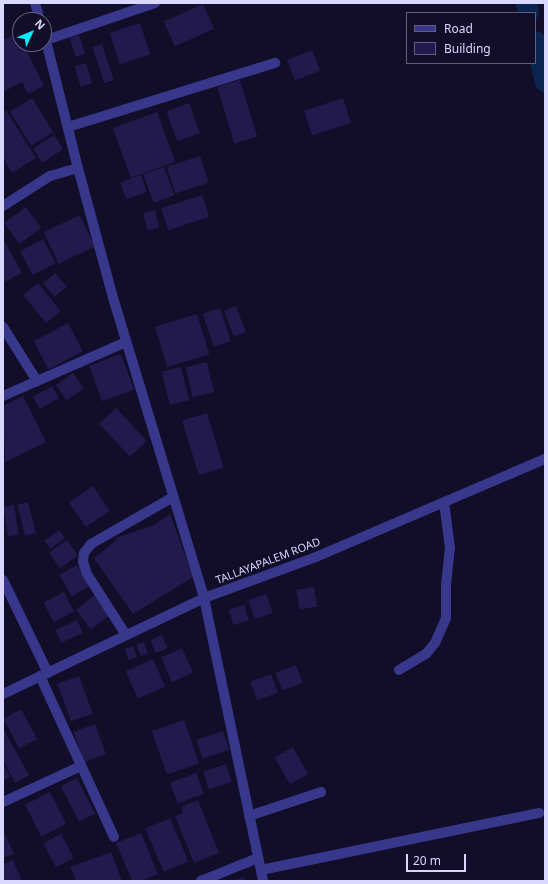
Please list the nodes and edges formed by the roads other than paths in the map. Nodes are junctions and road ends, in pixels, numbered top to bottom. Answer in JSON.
{"nodes":[{"id":1,"x":155,"y":3,"type":"edge"},
{"id":2,"x":52,"y":35,"type":"edge"},
{"id":3,"x":49,"y":52,"type":"edge"},
{"id":4,"x":275,"y":63,"type":"dead end"},
{"id":5,"x":68,"y":127,"type":"junction"},
{"id":6,"x":78,"y":168,"type":"junction"},
{"id":7,"x":3,"y":206,"type":"edge"},
{"id":8,"x":3,"y":326,"type":"edge"},
{"id":9,"x":126,"y":342,"type":"junction"},
{"id":10,"x":37,"y":381,"type":"junction"},
{"id":11,"x":3,"y":396,"type":"edge"},
{"id":12,"x":545,"y":459,"type":"edge"},
{"id":13,"x":173,"y":497,"type":"junction"},
{"id":14,"x":444,"y":502,"type":"junction"},
{"id":15,"x":3,"y":580,"type":"edge"},
{"id":16,"x":204,"y":598,"type":"junction"},
{"id":17,"x":126,"y":635,"type":"junction"},
{"id":18,"x":399,"y":670,"type":"dead end"},
{"id":19,"x":44,"y":675,"type":"junction"},
{"id":20,"x":3,"y":694,"type":"edge"},
{"id":21,"x":81,"y":766,"type":"junction"},
{"id":22,"x":321,"y":792,"type":"dead end"},
{"id":23,"x":3,"y":802,"type":"edge"},
{"id":24,"x":539,"y":813,"type":"dead end"},
{"id":25,"x":249,"y":816,"type":"junction"},
{"id":26,"x":114,"y":837,"type":"dead end"},
{"id":27,"x":258,"y":858,"type":"junction"},
{"id":28,"x":261,"y":870,"type":"junction"},
{"id":29,"x":201,"y":881,"type":"edge"},
{"id":30,"x":263,"y":881,"type":"edge"}],
"edges":[{"from":1,"to":2,"type":"street"},
{"from":3,"to":5,"type":"street"},
{"from":4,"to":5,"type":"street"},
{"from":5,"to":6,"type":"street"},
{"from":6,"to":7,"type":"street"},
{"from":6,"to":9,"type":"street"},
{"from":8,"to":10,"type":"street"},
{"from":9,"to":10,"type":"street"},
{"from":9,"to":13,"type":"street"},
{"from":10,"to":11,"type":"street"},
{"from":12,"to":14,"type":"street","name":"TALLAYAPALEM ROAD"},
{"from":13,"to":16,"type":"street"},
{"from":13,"to":17,"type":"street"},
{"from":14,"to":16,"type":"street","name":"TALLAYAPALEM ROAD"},
{"from":14,"to":18,"type":"street"},
{"from":15,"to":19,"type":"street"},
{"from":16,"to":17,"type":"street","name":"TALLAYAPALEM ROAD"},
{"from":16,"to":25,"type":"street"},
{"from":17,"to":19,"type":"street","name":"TALLAYAPALEM ROAD"},
{"from":19,"to":20,"type":"street","name":"TALLAYAPALEM ROAD"},
{"from":19,"to":21,"type":"street"},
{"from":21,"to":23,"type":"street"},
{"from":21,"to":26,"type":"street"},
{"from":22,"to":25,"type":"street"},
{"from":24,"to":28,"type":"street"},
{"from":25,"to":27,"type":"street"},
{"from":27,"to":28,"type":"street"},
{"from":27,"to":29,"type":"street"},
{"from":28,"to":30,"type":"street"}]}
